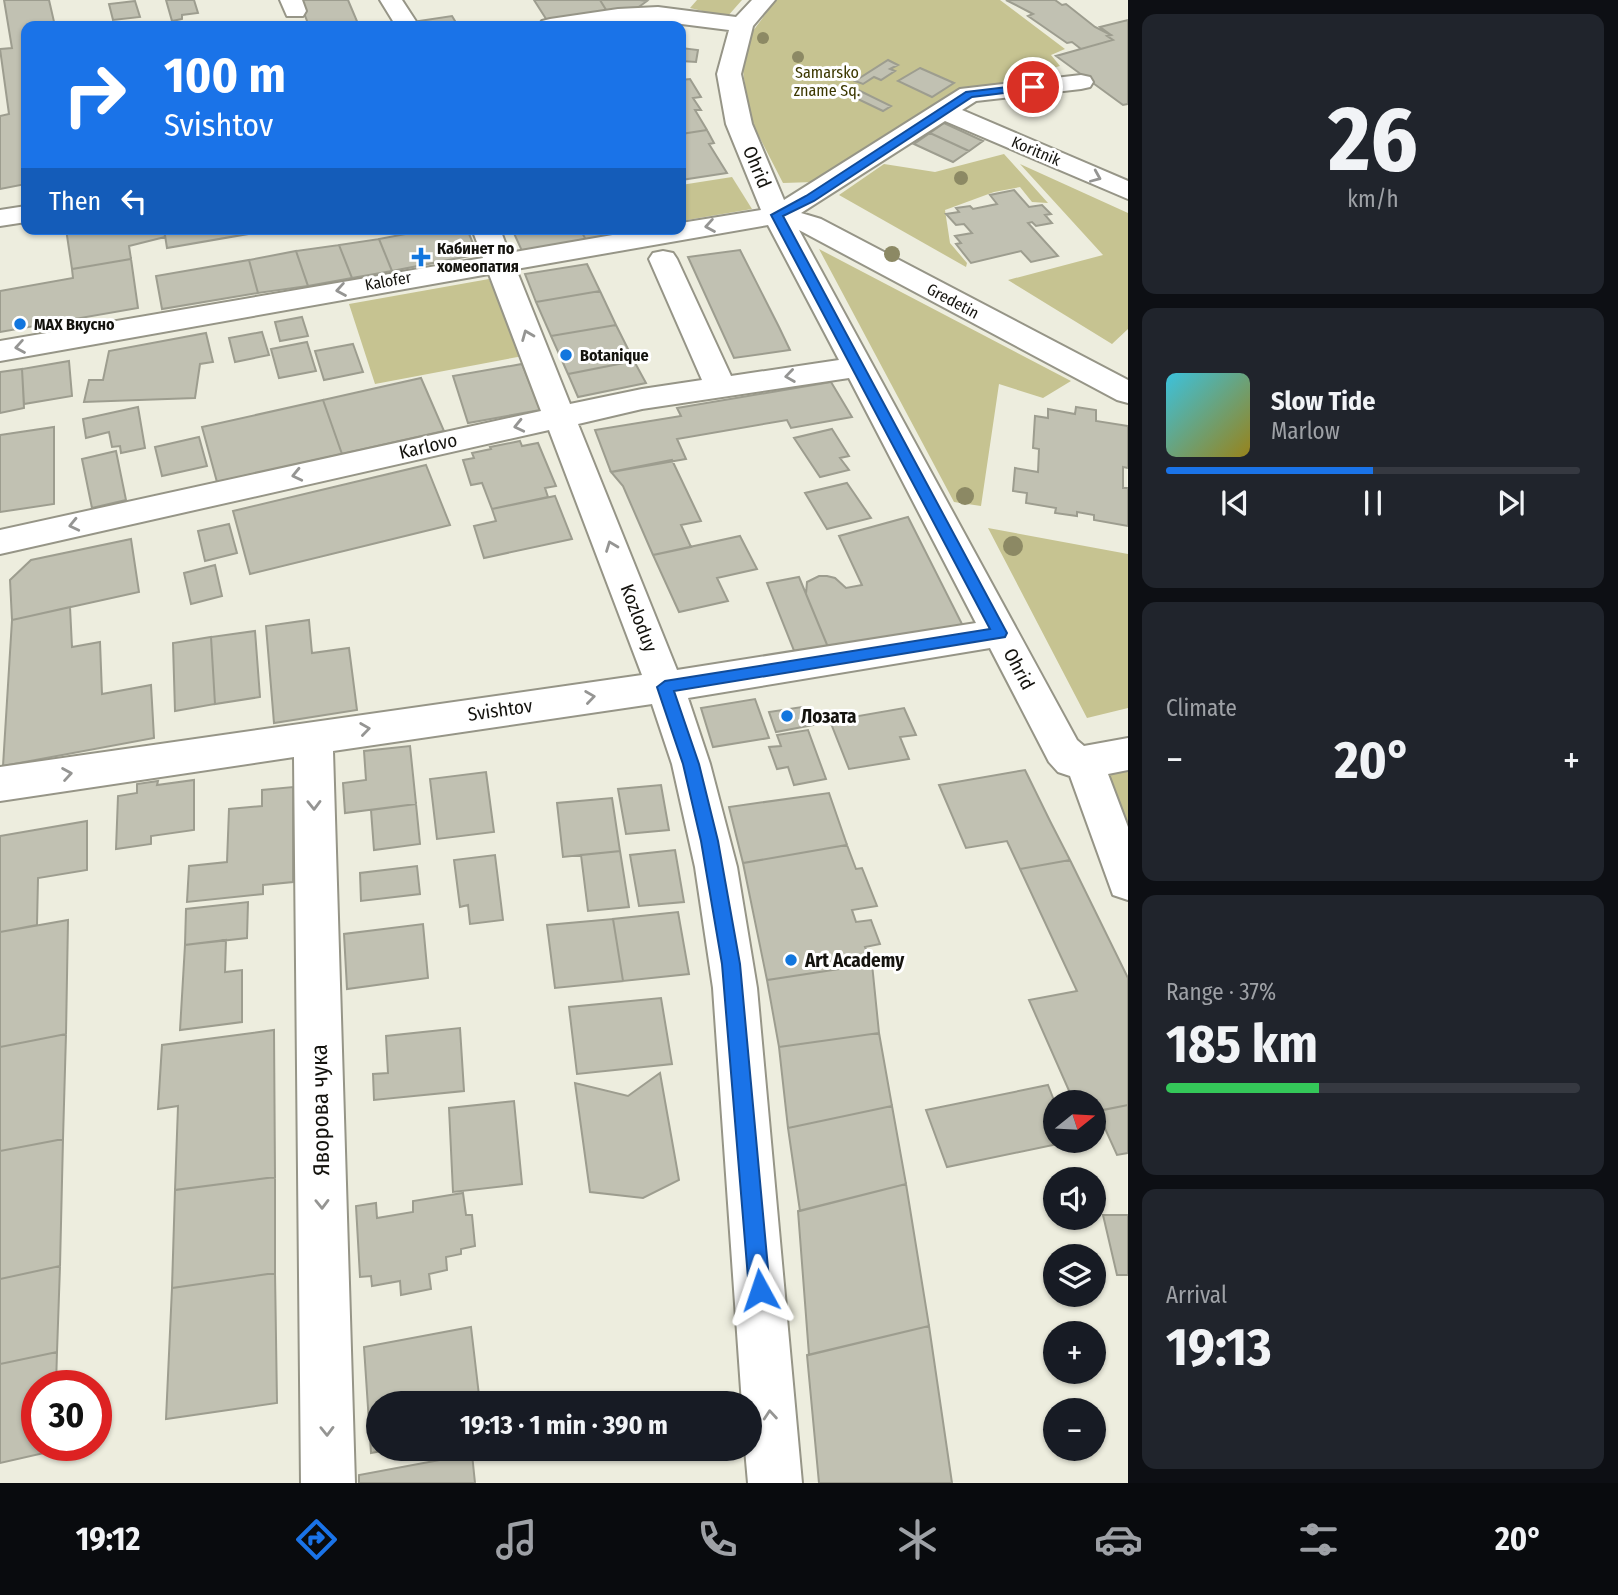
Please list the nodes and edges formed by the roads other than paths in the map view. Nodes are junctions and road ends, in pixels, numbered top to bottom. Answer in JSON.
{"nodes":[{"id":1,"x":391,"y":0,"type":"edge"},
{"id":2,"x":764,"y":0,"type":"edge"},
{"id":3,"x":404,"y":21,"type":"edge"},
{"id":4,"x":591,"y":21,"type":"edge"},
{"id":5,"x":742,"y":25,"type":"junction"},
{"id":6,"x":1081,"y":82,"type":"dead end"},
{"id":7,"x":944,"y":111,"type":"junction"},
{"id":8,"x":1128,"y":191,"type":"edge"},
{"id":9,"x":21,"y":215,"type":"edge"},
{"id":10,"x":777,"y":215,"type":"junction"},
{"id":11,"x":0,"y":218,"type":"edge"},
{"id":12,"x":686,"y":225,"type":"edge"},
{"id":13,"x":593,"y":235,"type":"edge"},
{"id":14,"x":492,"y":246,"type":"edge"},
{"id":15,"x":663,"y":259,"type":"dead end"},
{"id":16,"x":0,"y":351,"type":"edge"},
{"id":17,"x":858,"y":367,"type":"junction"},
{"id":18,"x":720,"y":386,"type":"junction"},
{"id":19,"x":1128,"y":393,"type":"edge"},
{"id":20,"x":560,"y":416,"type":"junction"},
{"id":21,"x":0,"y":542,"type":"edge"},
{"id":22,"x":999,"y":633,"type":"junction"},
{"id":23,"x":665,"y":687,"type":"junction"},
{"id":24,"x":313,"y":737,"type":"junction"},
{"id":25,"x":1128,"y":754,"type":"edge"},
{"id":26,"x":1084,"y":762,"type":"junction"},
{"id":27,"x":0,"y":784,"type":"edge"},
{"id":28,"x":1128,"y":881,"type":"edge"},
{"id":29,"x":328,"y":1483,"type":"edge"},
{"id":30,"x":775,"y":1483,"type":"edge"}],
"edges":[{"from":1,"to":3,"type":"street"},
{"from":2,"to":5,"type":"street","name":"Ohrid"},
{"from":4,"to":5,"type":"street"},
{"from":5,"to":10,"type":"street","name":"Ohrid"},
{"from":6,"to":7,"type":"street"},
{"from":7,"to":8,"type":"street","name":"Koritnik","one_way":true},
{"from":7,"to":10,"type":"street"},
{"from":9,"to":11,"type":"street"},
{"from":10,"to":12,"type":"street","name":"Kalofer","one_way":true},
{"from":10,"to":17,"type":"street","name":"Ohrid"},
{"from":10,"to":19,"type":"street","name":"Gredetin"},
{"from":13,"to":14,"type":"street","name":"Kalofer","one_way":true},
{"from":14,"to":16,"type":"street","name":"Kalofer","one_way":true},
{"from":20,"to":14,"type":"street","name":"Kozloduy","one_way":true},
{"from":15,"to":18,"type":"street"},
{"from":17,"to":18,"type":"street","name":"Karlovo","one_way":true},
{"from":17,"to":22,"type":"street","name":"Ohrid"},
{"from":18,"to":20,"type":"street","name":"Karlovo"},
{"from":20,"to":21,"type":"street","name":"Karlovo","one_way":true},
{"from":23,"to":20,"type":"street","name":"Kozloduy","one_way":true},
{"from":22,"to":23,"type":"street","name":"Svishtov"},
{"from":22,"to":26,"type":"street","name":"Ohrid"},
{"from":24,"to":23,"type":"street","name":"Svishtov","one_way":true},
{"from":30,"to":23,"type":"street","name":"Kozloduy","one_way":true},
{"from":27,"to":24,"type":"street","name":"Svishtov","one_way":true},
{"from":24,"to":29,"type":"street","name":"Яворова чука","one_way":true},
{"from":25,"to":26,"type":"street"},
{"from":26,"to":28,"type":"street"}]}
